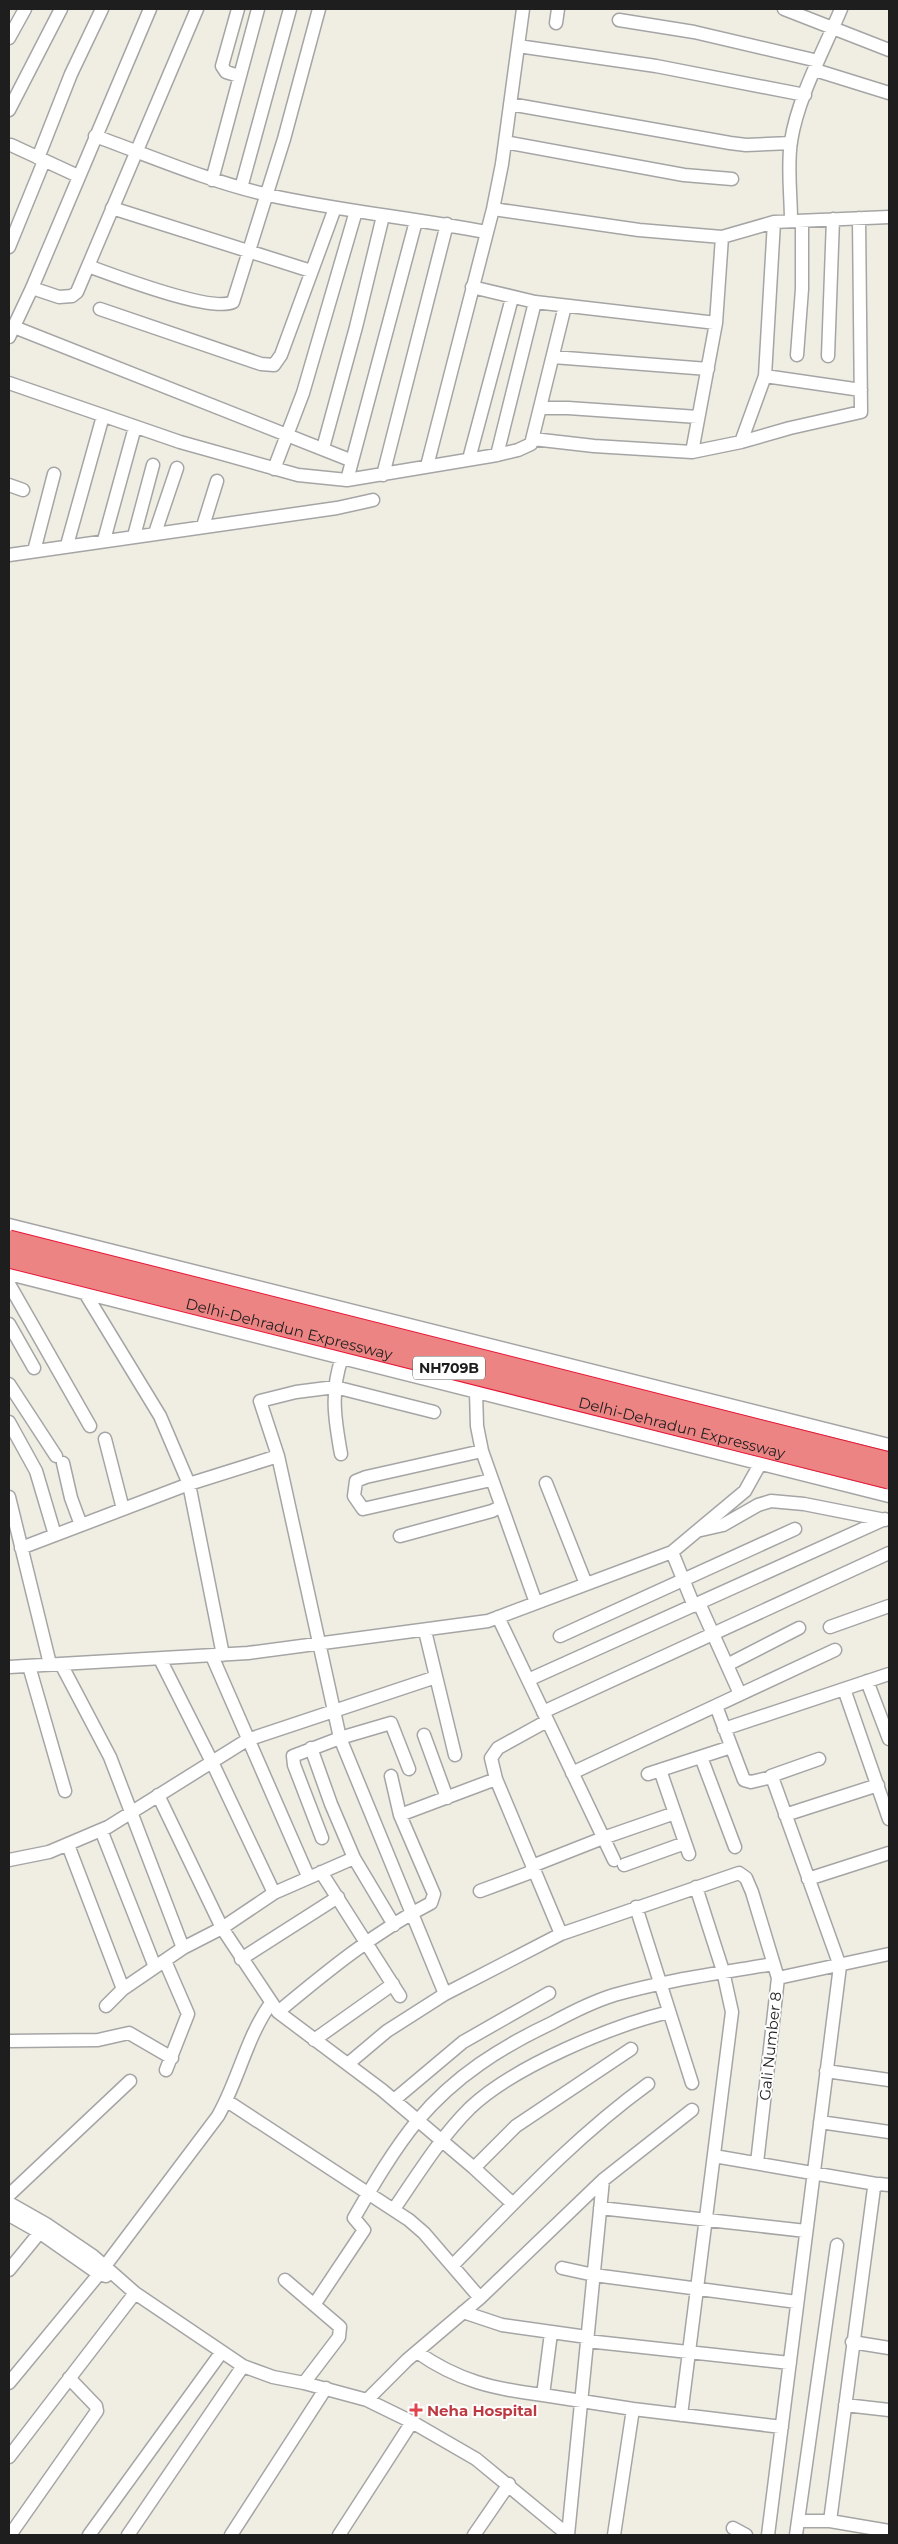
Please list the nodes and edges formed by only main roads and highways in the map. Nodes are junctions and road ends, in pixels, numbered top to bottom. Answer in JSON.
{"nodes":[{"id":1,"x":9,"y":1240,"type":"edge"},
{"id":2,"x":9,"y":1258,"type":"edge"},
{"id":3,"x":889,"y":1462,"type":"edge"},
{"id":4,"x":889,"y":1479,"type":"edge"}],
"edges":[{"from":1,"to":3,"type":"highway","name":"Delhi-Dehradun Expressway","number":"NH709B","bridge":true},
{"from":2,"to":4,"type":"highway","name":"Delhi-Dehradun Expressway","number":"NH709B","bridge":true}]}
